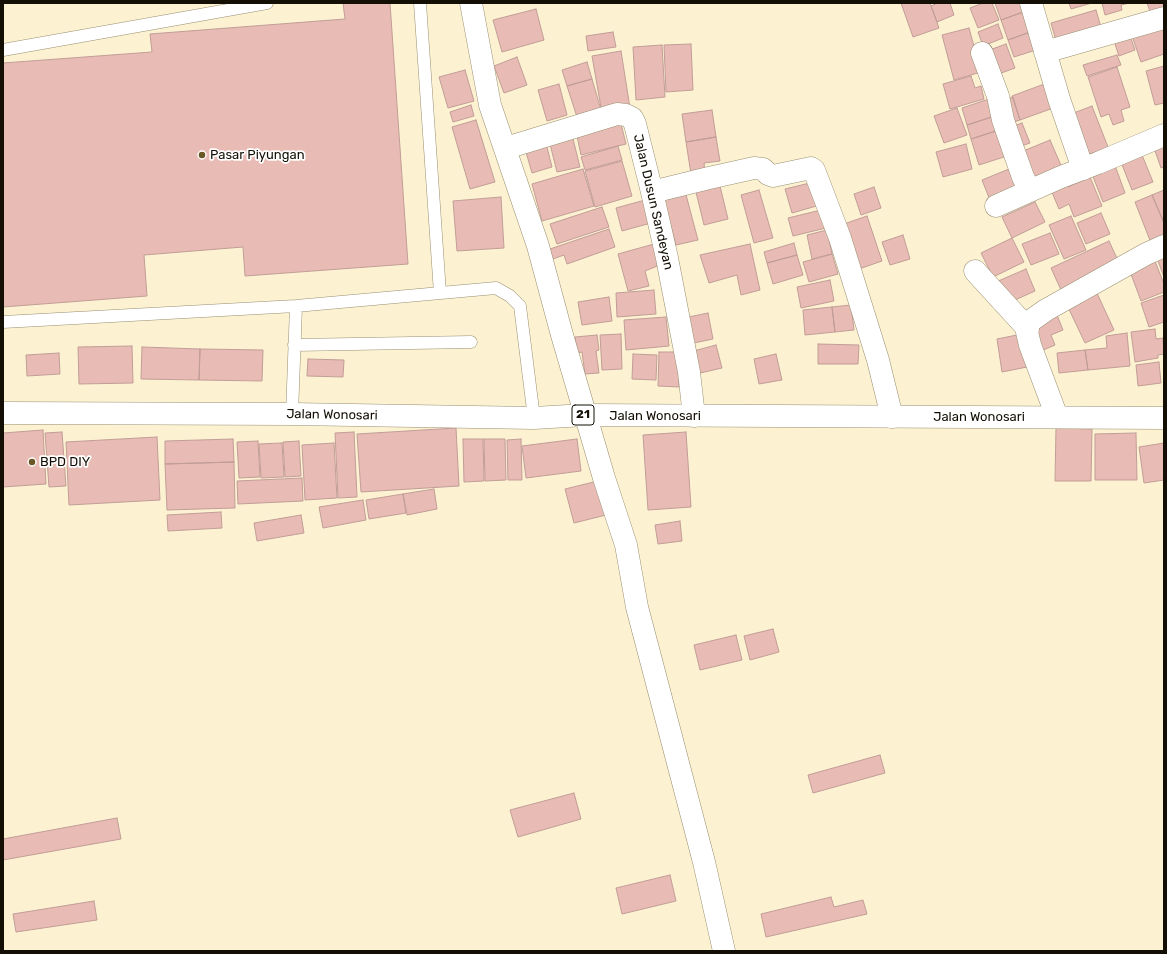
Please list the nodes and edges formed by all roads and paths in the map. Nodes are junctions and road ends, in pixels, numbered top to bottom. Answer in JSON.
{"nodes":[{"id":1,"x":267,"y":3,"type":"edge"},
{"id":2,"x":420,"y":3,"type":"edge"},
{"id":3,"x":471,"y":3,"type":"edge"},
{"id":4,"x":1030,"y":3,"type":"edge"},
{"id":5,"x":1164,"y":18,"type":"edge"},
{"id":6,"x":3,"y":50,"type":"edge"},
{"id":7,"x":1045,"y":52,"type":"junction"},
{"id":8,"x":982,"y":53,"type":"dead end"},
{"id":9,"x":1164,"y":135,"type":"edge"},
{"id":10,"x":506,"y":148,"type":"junction"},
{"id":11,"x":1083,"y":169,"type":"junction"},
{"id":12,"x":1030,"y":191,"type":"junction"},
{"id":13,"x":652,"y":192,"type":"junction"},
{"id":14,"x":996,"y":206,"type":"dead end"},
{"id":15,"x":1164,"y":246,"type":"edge"},
{"id":16,"x":975,"y":271,"type":"dead end"},
{"id":17,"x":440,"y":293,"type":"junction"},
{"id":18,"x":296,"y":306,"type":"junction"},
{"id":19,"x":3,"y":322,"type":"edge"},
{"id":20,"x":1028,"y":329,"type":"junction"},
{"id":21,"x":471,"y":342,"type":"dead end"},
{"id":22,"x":294,"y":345,"type":"junction"},
{"id":23,"x":3,"y":412,"type":"edge"},
{"id":24,"x":292,"y":414,"type":"junction"},
{"id":25,"x":585,"y":415,"type":"junction"},
{"id":26,"x":694,"y":416,"type":"junction"},
{"id":27,"x":892,"y":417,"type":"junction"},
{"id":28,"x":1057,"y":417,"type":"junction"},
{"id":29,"x":534,"y":418,"type":"junction"},
{"id":30,"x":1164,"y":418,"type":"edge"},
{"id":31,"x":724,"y":951,"type":"edge"}],
"edges":[{"from":1,"to":6,"type":"lane"},
{"from":2,"to":17,"type":"lane"},
{"from":3,"to":10,"type":"main road"},
{"from":4,"to":7,"type":"main road"},
{"from":5,"to":7,"type":"main road"},
{"from":7,"to":11,"type":"main road"},
{"from":8,"to":12,"type":"main road"},
{"from":9,"to":11,"type":"main road"},
{"from":10,"to":13,"type":"main road","name":"Jalan Dusun Sandeyan"},
{"from":10,"to":25,"type":"main road"},
{"from":11,"to":12,"type":"main road"},
{"from":12,"to":14,"type":"main road"},
{"from":13,"to":26,"type":"main road","name":"Jalan Dusun Sandeyan"},
{"from":13,"to":27,"type":"main road"},
{"from":15,"to":20,"type":"main road"},
{"from":16,"to":20,"type":"main road"},
{"from":17,"to":18,"type":"lane"},
{"from":17,"to":29,"type":"lane"},
{"from":18,"to":19,"type":"lane"},
{"from":18,"to":22,"type":"lane"},
{"from":20,"to":28,"type":"main road"},
{"from":21,"to":22,"type":"lane"},
{"from":22,"to":24,"type":"lane"},
{"from":23,"to":24,"type":"main road","name":"Jalan Wonosari","number":"21"},
{"from":24,"to":29,"type":"main road","name":"Jalan Wonosari","number":"21"},
{"from":25,"to":26,"type":"main road","name":"Jalan Wonosari","number":"21"},
{"from":25,"to":29,"type":"main road","name":"Jalan Wonosari","number":"21"},
{"from":25,"to":31,"type":"main road"},
{"from":26,"to":27,"type":"main road","name":"Jalan Wonosari","number":"21"},
{"from":27,"to":28,"type":"main road","name":"Jalan Wonosari","number":"21"},
{"from":28,"to":30,"type":"main road","name":"Jalan Wonosari","number":"21"}]}
